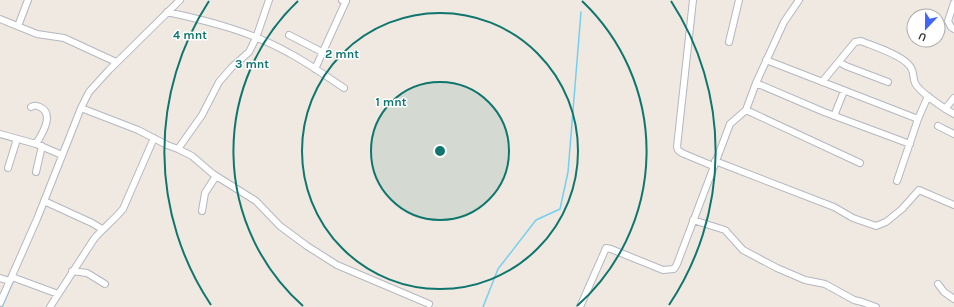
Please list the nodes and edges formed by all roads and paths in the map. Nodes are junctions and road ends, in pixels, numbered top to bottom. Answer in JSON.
{"nodes":[{"id":1,"x":28,"y":0,"type":"edge"},
{"id":2,"x":180,"y":0,"type":"edge"},
{"id":3,"x":269,"y":0,"type":"edge"},
{"id":4,"x":345,"y":0,"type":"edge"},
{"id":5,"x":693,"y":0,"type":"edge"},
{"id":6,"x":739,"y":0,"type":"edge"},
{"id":7,"x":799,"y":0,"type":"edge"},
{"id":8,"x":954,"y":3,"type":"edge"},
{"id":9,"x":167,"y":12,"type":"junction"},
{"id":10,"x":0,"y":19,"type":"edge"},
{"id":11,"x":18,"y":26,"type":"junction"},
{"id":12,"x":954,"y":29,"type":"edge"},
{"id":13,"x":289,"y":35,"type":"dead end"},
{"id":14,"x":256,"y":38,"type":"junction"},
{"id":15,"x":729,"y":42,"type":"dead end"},
{"id":16,"x":322,"y":52,"type":"junction"},
{"id":17,"x":766,"y":60,"type":"junction"},
{"id":18,"x":116,"y":62,"type":"junction"},
{"id":19,"x":839,"y":62,"type":"junction"},
{"id":20,"x":314,"y":69,"type":"junction"},
{"id":21,"x":822,"y":82,"type":"junction"},
{"id":22,"x":888,"y":82,"type":"dead end"},
{"id":23,"x":756,"y":83,"type":"junction"},
{"id":24,"x":344,"y":88,"type":"dead end"},
{"id":25,"x":844,"y":91,"type":"junction"},
{"id":26,"x":928,"y":96,"type":"junction"},
{"id":27,"x":954,"y":98,"type":"edge"},
{"id":28,"x":31,"y":107,"type":"dead end"},
{"id":29,"x":83,"y":109,"type":"junction"},
{"id":30,"x":945,"y":109,"type":"junction"},
{"id":31,"x":746,"y":110,"type":"junction"},
{"id":32,"x":954,"y":114,"type":"edge"},
{"id":33,"x":834,"y":116,"type":"junction"},
{"id":34,"x":918,"y":118,"type":"junction"},
{"id":35,"x":938,"y":126,"type":"dead end"},
{"id":36,"x":0,"y":134,"type":"edge"},
{"id":37,"x":954,"y":134,"type":"edge"},
{"id":38,"x":154,"y":138,"type":"junction"},
{"id":39,"x":17,"y":139,"type":"junction"},
{"id":40,"x":910,"y":144,"type":"junction"},
{"id":41,"x":39,"y":145,"type":"junction"},
{"id":42,"x":178,"y":148,"type":"junction"},
{"id":43,"x":62,"y":155,"type":"junction"},
{"id":44,"x":714,"y":163,"type":"junction"},
{"id":45,"x":860,"y":163,"type":"dead end"},
{"id":46,"x":8,"y":168,"type":"dead end"},
{"id":47,"x":36,"y":172,"type":"dead end"},
{"id":48,"x":216,"y":176,"type":"junction"},
{"id":49,"x":897,"y":181,"type":"dead end"},
{"id":50,"x":46,"y":202,"type":"junction"},
{"id":51,"x":954,"y":205,"type":"edge"},
{"id":52,"x":202,"y":211,"type":"dead end"},
{"id":53,"x":693,"y":220,"type":"junction"},
{"id":54,"x":102,"y":229,"type":"junction"},
{"id":55,"x":72,"y":271,"type":"junction"},
{"id":56,"x":0,"y":278,"type":"edge"},
{"id":57,"x":14,"y":279,"type":"junction"},
{"id":58,"x":105,"y":284,"type":"dead end"},
{"id":59,"x":938,"y":284,"type":"dead end"},
{"id":60,"x":58,"y":294,"type":"junction"},
{"id":61,"x":954,"y":301,"type":"edge"},
{"id":62,"x":0,"y":303,"type":"edge"},
{"id":63,"x":428,"y":304,"type":"dead end"},
{"id":64,"x":50,"y":307,"type":"edge"},
{"id":65,"x":580,"y":307,"type":"edge"},
{"id":66,"x":876,"y":307,"type":"edge"},
{"id":67,"x":952,"y":307,"type":"edge"}],
"edges":[{"from":1,"to":11,"type":"street"},
{"from":2,"to":9,"type":"street"},
{"from":3,"to":14,"type":"street"},
{"from":4,"to":16,"type":"street"},
{"from":5,"to":44,"type":"street"},
{"from":6,"to":15,"type":"street"},
{"from":7,"to":17,"type":"street"},
{"from":8,"to":12,"type":"street"},
{"from":9,"to":14,"type":"street"},
{"from":9,"to":18,"type":"street"},
{"from":10,"to":11,"type":"street"},
{"from":11,"to":18,"type":"street"},
{"from":13,"to":16,"type":"street"},
{"from":14,"to":20,"type":"street"},
{"from":14,"to":42,"type":"street"},
{"from":16,"to":20,"type":"street"},
{"from":17,"to":21,"type":"street"},
{"from":17,"to":23,"type":"street"},
{"from":18,"to":29,"type":"street"},
{"from":19,"to":21,"type":"street"},
{"from":19,"to":22,"type":"street"},
{"from":19,"to":26,"type":"street"},
{"from":20,"to":24,"type":"street"},
{"from":21,"to":25,"type":"street"},
{"from":23,"to":31,"type":"street"},
{"from":23,"to":33,"type":"street"},
{"from":25,"to":33,"type":"street"},
{"from":25,"to":34,"type":"street"},
{"from":26,"to":30,"type":"street"},
{"from":26,"to":34,"type":"street"},
{"from":27,"to":30,"type":"street"},
{"from":28,"to":41,"type":"street"},
{"from":29,"to":38,"type":"street"},
{"from":29,"to":43,"type":"street"},
{"from":30,"to":32,"type":"street"},
{"from":31,"to":44,"type":"street"},
{"from":31,"to":45,"type":"street"},
{"from":33,"to":40,"type":"street"},
{"from":34,"to":40,"type":"street"},
{"from":35,"to":37,"type":"street"},
{"from":36,"to":39,"type":"street"},
{"from":38,"to":42,"type":"street"},
{"from":38,"to":54,"type":"street"},
{"from":39,"to":41,"type":"street"},
{"from":39,"to":46,"type":"street"},
{"from":40,"to":49,"type":"street"},
{"from":41,"to":43,"type":"street"},
{"from":41,"to":47,"type":"street"},
{"from":42,"to":48,"type":"street"},
{"from":43,"to":50,"type":"street"},
{"from":44,"to":51,"type":"street"},
{"from":44,"to":53,"type":"street"},
{"from":48,"to":52,"type":"street"},
{"from":48,"to":63,"type":"street"},
{"from":50,"to":54,"type":"street"},
{"from":50,"to":57,"type":"street"},
{"from":53,"to":65,"type":"street"},
{"from":53,"to":66,"type":"street"},
{"from":54,"to":55,"type":"street"},
{"from":55,"to":58,"type":"street"},
{"from":55,"to":60,"type":"street"},
{"from":56,"to":57,"type":"street"},
{"from":57,"to":60,"type":"street"},
{"from":57,"to":62,"type":"street"},
{"from":59,"to":61,"type":"street"},
{"from":60,"to":64,"type":"street"},
{"from":61,"to":67,"type":"street"}]}
